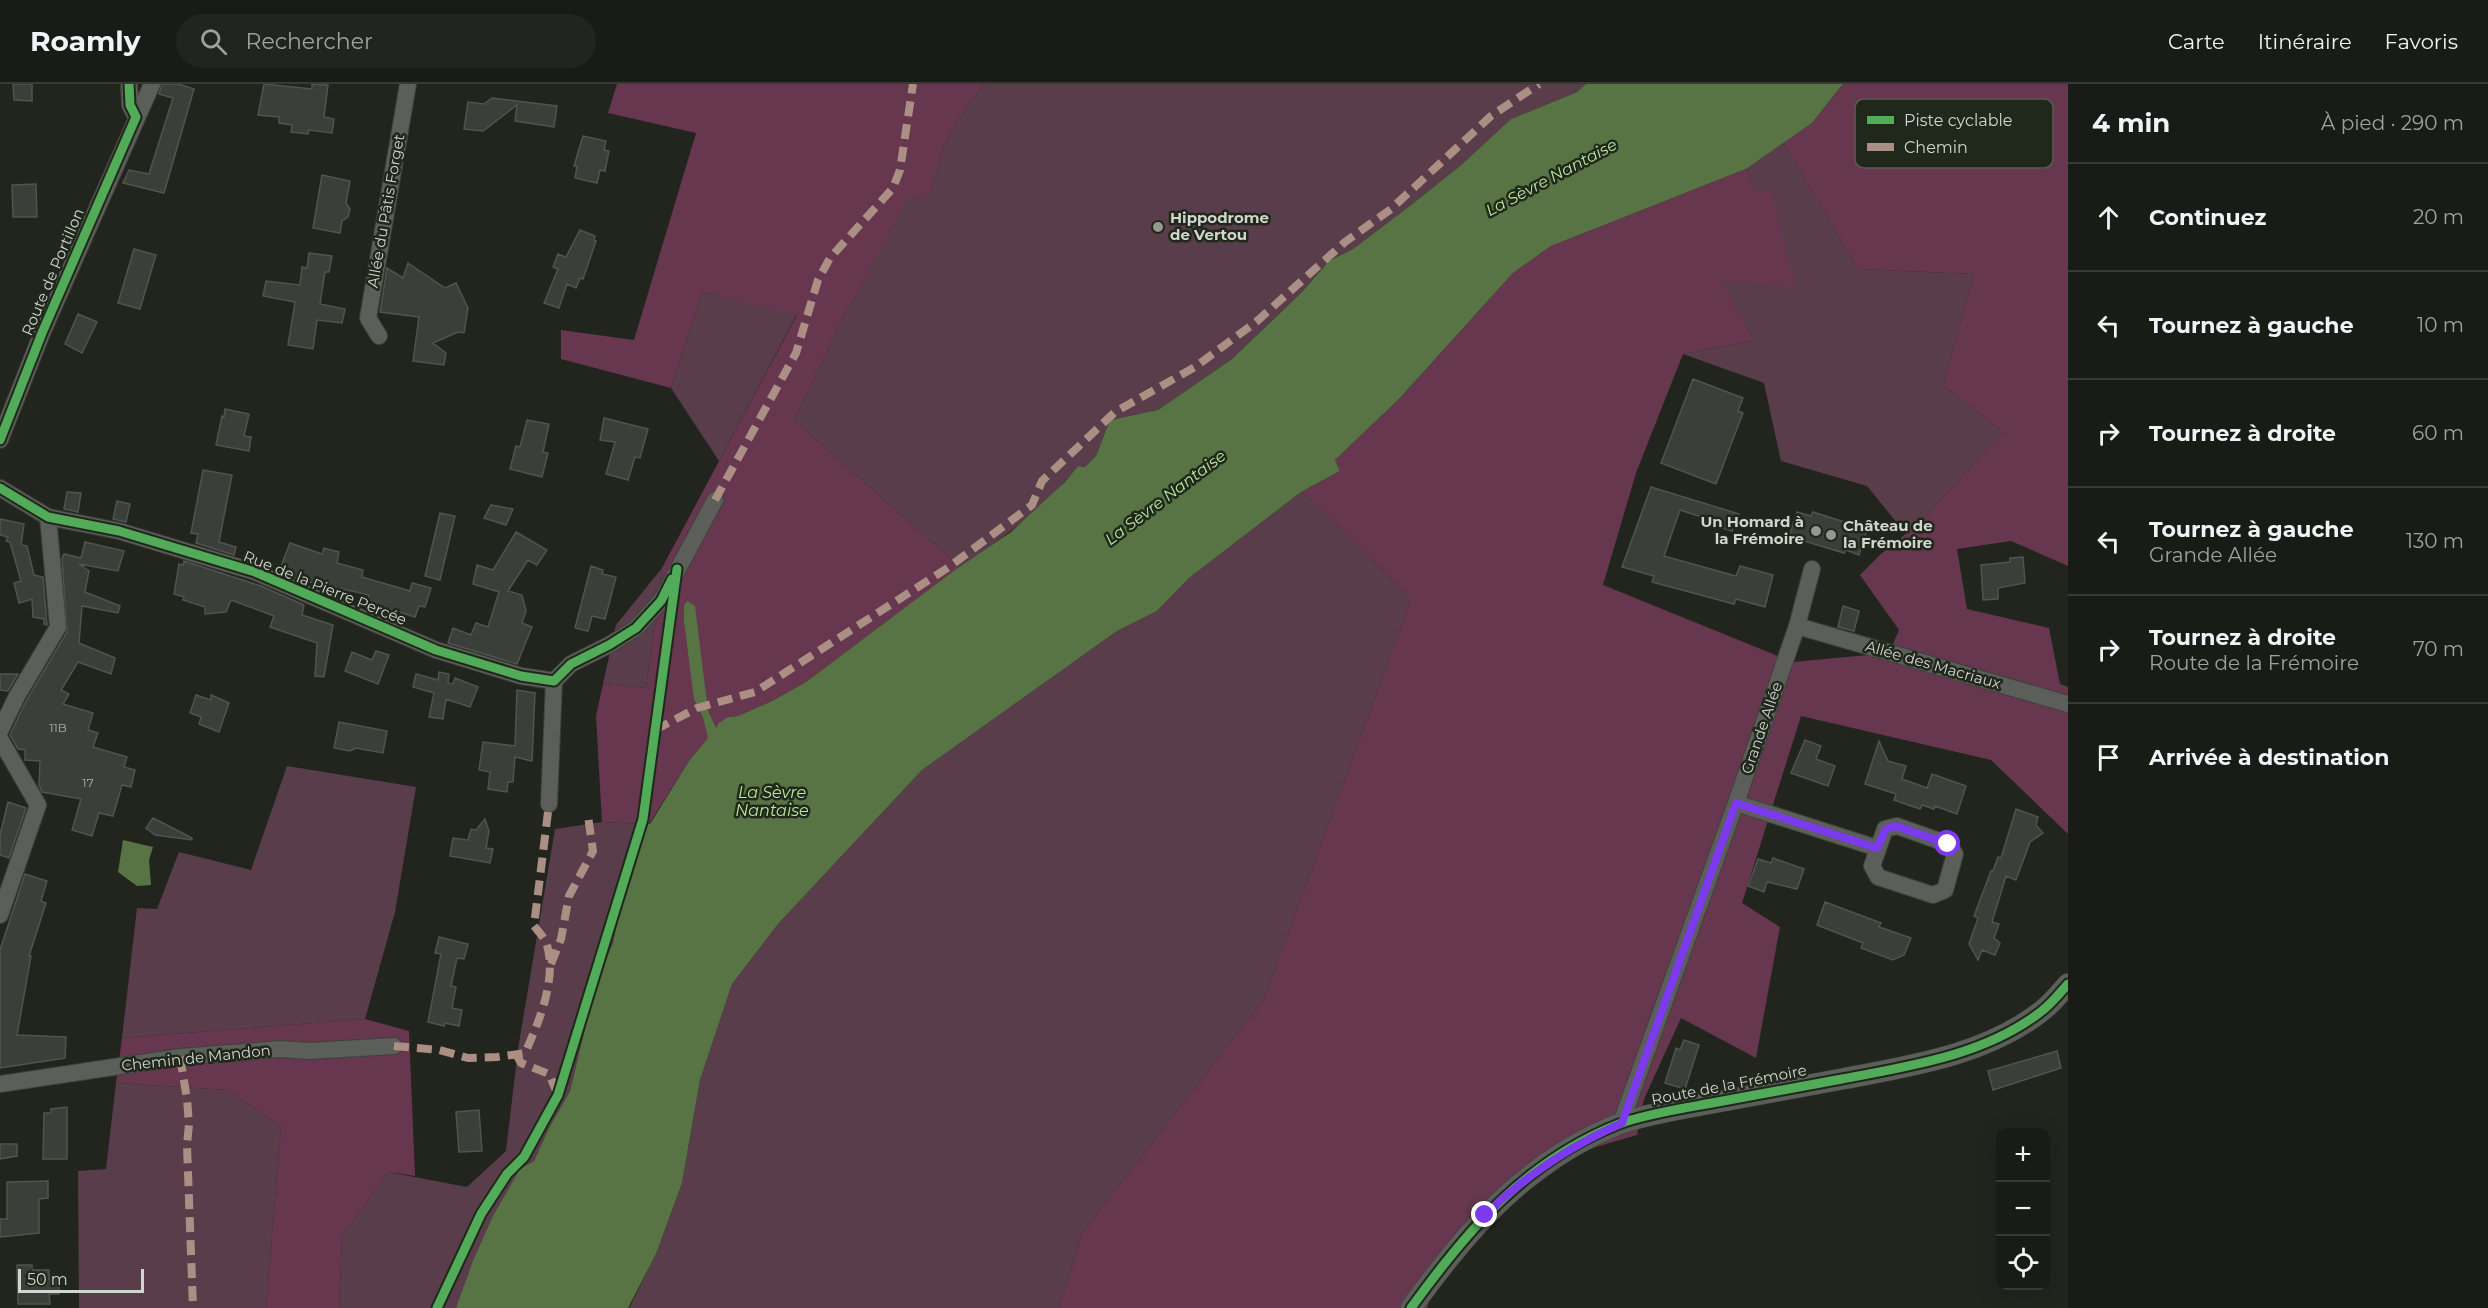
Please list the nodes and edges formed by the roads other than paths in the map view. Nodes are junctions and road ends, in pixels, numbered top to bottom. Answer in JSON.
{"nodes":[{"id":1,"x":129,"y":84,"type":"edge"},
{"id":2,"x":152,"y":84,"type":"edge"},
{"id":3,"x":408,"y":84,"type":"edge"},
{"id":4,"x":136,"y":117,"type":"junction"},
{"id":5,"x":379,"y":336,"type":"dead end"},
{"id":6,"x":0,"y":440,"type":"edge"},
{"id":7,"x":0,"y":488,"type":"edge"},
{"id":8,"x":715,"y":500,"type":"dead end"},
{"id":9,"x":48,"y":518,"type":"junction"},
{"id":10,"x":1812,"y":569,"type":"dead end"},
{"id":11,"x":1797,"y":626,"type":"junction"},
{"id":12,"x":554,"y":681,"type":"junction"},
{"id":13,"x":2068,"y":704,"type":"edge"},
{"id":14,"x":0,"y":731,"type":"edge"},
{"id":15,"x":0,"y":739,"type":"edge"},
{"id":16,"x":1736,"y":803,"type":"junction"},
{"id":17,"x":549,"y":804,"type":"dead end"},
{"id":18,"x":1877,"y":848,"type":"junction"},
{"id":19,"x":0,"y":915,"type":"edge"},
{"id":20,"x":2068,"y":984,"type":"edge"},
{"id":21,"x":394,"y":1046,"type":"dead end"},
{"id":22,"x":0,"y":1084,"type":"edge"},
{"id":23,"x":1622,"y":1123,"type":"junction"},
{"id":24,"x":1411,"y":1308,"type":"edge"}],
"edges":[{"from":1,"to":4,"type":"street"},
{"from":2,"to":4,"type":"street","name":"Route de Portillon"},
{"from":3,"to":5,"type":"street","name":"Allée du Pâtis Forget"},
{"from":4,"to":6,"type":"street","name":"Route de Portillon"},
{"from":7,"to":9,"type":"street"},
{"from":8,"to":12,"type":"street"},
{"from":9,"to":12,"type":"street","name":"Rue de la Pierre Percée"},
{"from":9,"to":14,"type":"street"},
{"from":10,"to":11,"type":"street","name":"Grande Allée"},
{"from":11,"to":13,"type":"street","name":"Allée des Macriaux"},
{"from":11,"to":16,"type":"street","name":"Grande Allée"},
{"from":12,"to":17,"type":"street"},
{"from":15,"to":19,"type":"street"},
{"from":16,"to":18,"type":"street"},
{"from":16,"to":23,"type":"street","name":"Grande Allée"},
{"from":18,"to":18,"type":"street"},
{"from":20,"to":23,"type":"street","name":"Route de la Frémoire"},
{"from":21,"to":22,"type":"street","name":"Chemin de Mandon"},
{"from":23,"to":24,"type":"street","name":"Route de la Frémoire"}]}
